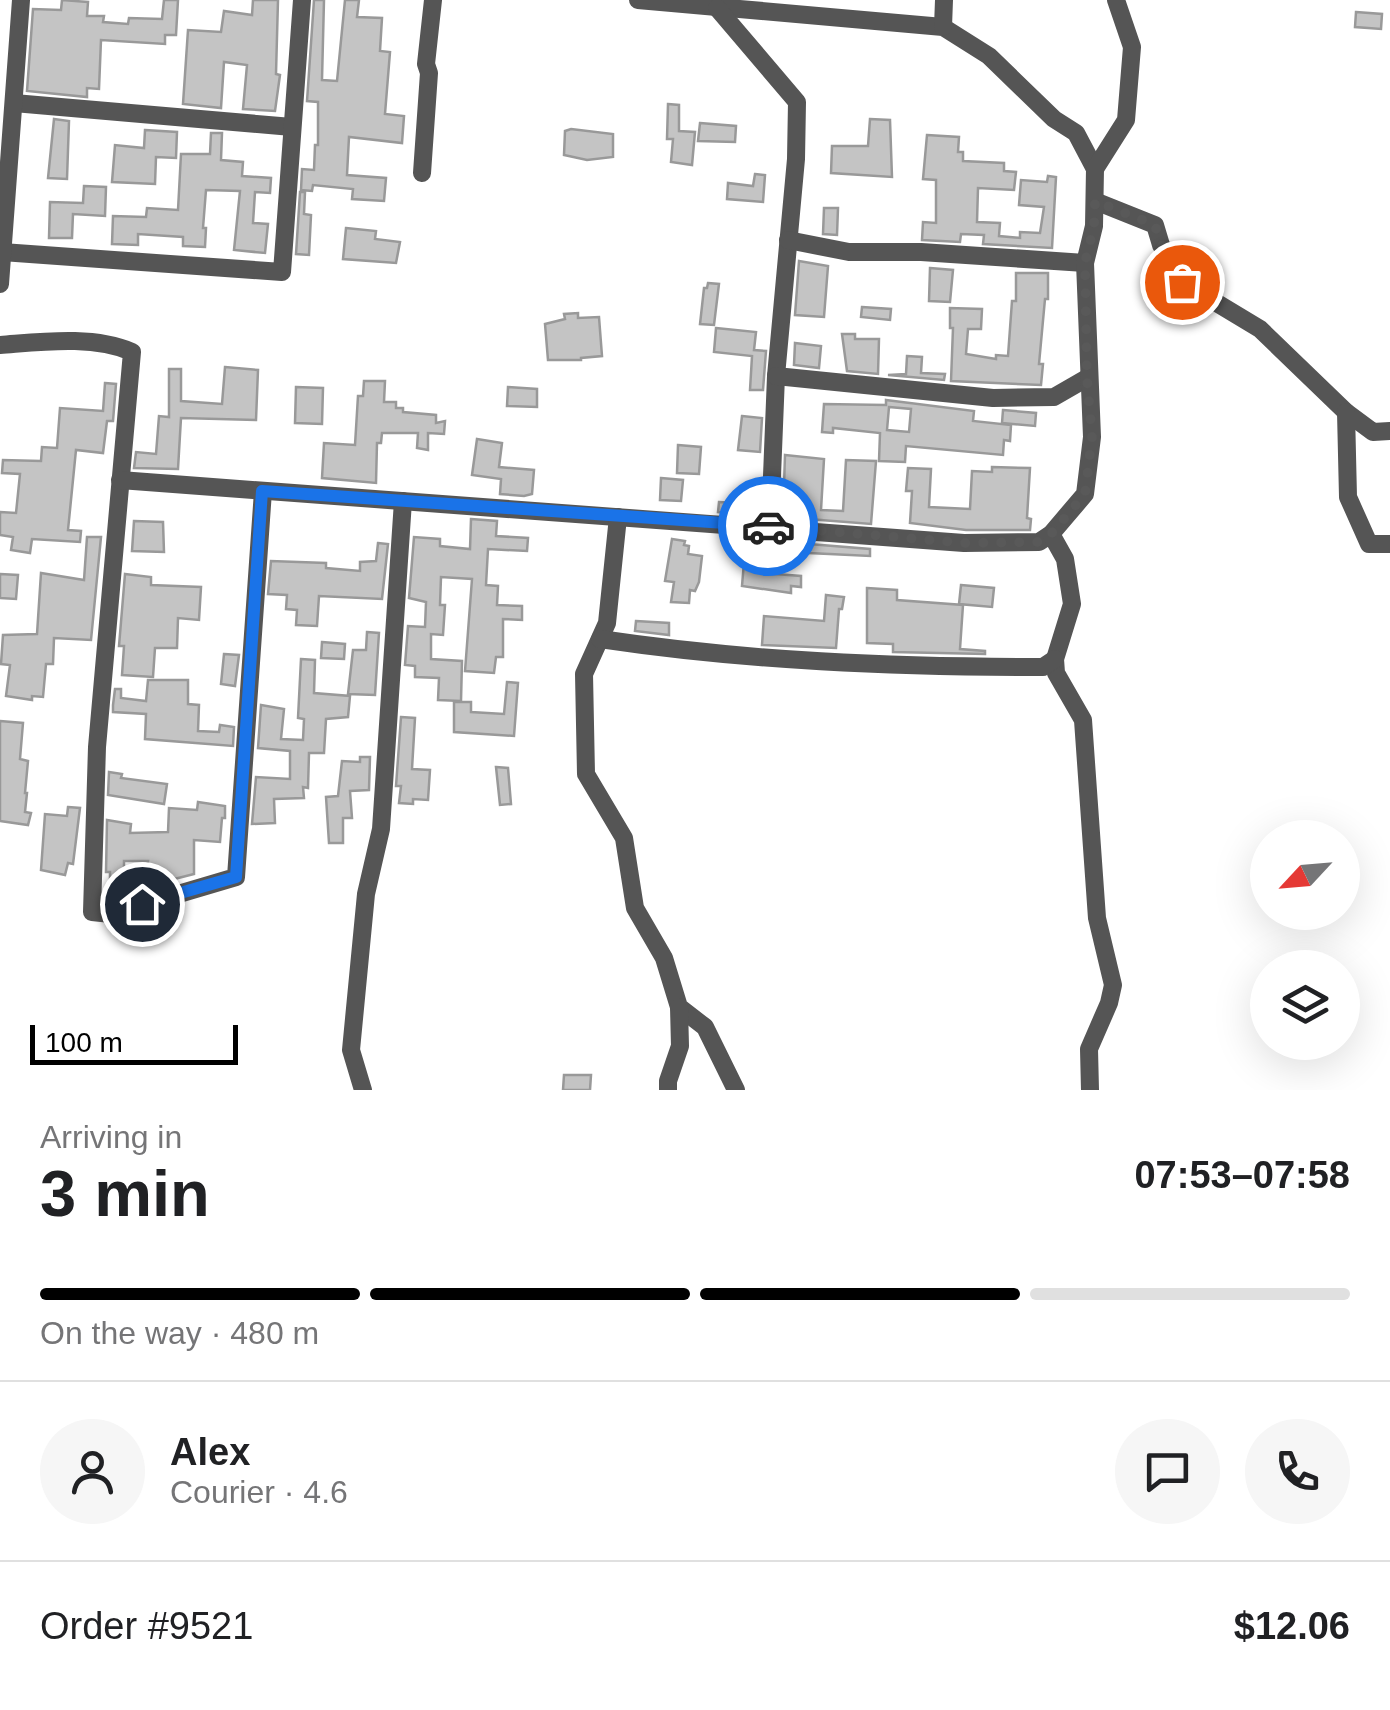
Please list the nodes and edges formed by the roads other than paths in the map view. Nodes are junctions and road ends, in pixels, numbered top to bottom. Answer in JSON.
{"nodes":[{"id":1,"x":21,"y":0,"type":"edge"},
{"id":2,"x":302,"y":0,"type":"edge"},
{"id":3,"x":434,"y":0,"type":"edge"},
{"id":4,"x":638,"y":0,"type":"edge"},
{"id":5,"x":944,"y":0,"type":"edge"},
{"id":6,"x":1116,"y":0,"type":"edge"},
{"id":7,"x":716,"y":8,"type":"junction"},
{"id":8,"x":943,"y":26,"type":"junction"},
{"id":9,"x":14,"y":104,"type":"junction"},
{"id":10,"x":292,"y":127,"type":"junction"},
{"id":11,"x":1095,"y":169,"type":"junction"},
{"id":12,"x":422,"y":173,"type":"dead end"},
{"id":13,"x":1095,"y":201,"type":"junction"},
{"id":14,"x":788,"y":240,"type":"junction"},
{"id":15,"x":2,"y":252,"type":"edge"},
{"id":16,"x":1085,"y":263,"type":"junction"},
{"id":17,"x":0,"y":284,"type":"edge"},
{"id":18,"x":0,"y":345,"type":"edge"},
{"id":19,"x":776,"y":376,"type":"junction"},
{"id":20,"x":1087,"y":378,"type":"junction"},
{"id":21,"x":1346,"y":412,"type":"junction"},
{"id":22,"x":1390,"y":431,"type":"edge"},
{"id":23,"x":120,"y":480,"type":"junction"},
{"id":24,"x":262,"y":491,"type":"junction"},
{"id":25,"x":403,"y":501,"type":"junction"},
{"id":26,"x":618,"y":517,"type":"junction"},
{"id":27,"x":770,"y":526,"type":"junction"},
{"id":28,"x":1051,"y":534,"type":"junction"},
{"id":29,"x":1390,"y":544,"type":"edge"},
{"id":30,"x":600,"y":640,"type":"junction"},
{"id":31,"x":1055,"y":659,"type":"junction"},
{"id":32,"x":680,"y":1008,"type":"junction"},
{"id":33,"x":363,"y":1090,"type":"edge"},
{"id":34,"x":668,"y":1090,"type":"edge"},
{"id":35,"x":736,"y":1090,"type":"edge"},
{"id":36,"x":1090,"y":1090,"type":"edge"}],
"edges":[{"from":1,"to":9,"type":"street"},
{"from":2,"to":10,"type":"street"},
{"from":3,"to":12,"type":"street"},
{"from":4,"to":7,"type":"street"},
{"from":5,"to":8,"type":"street"},
{"from":6,"to":11,"type":"street"},
{"from":7,"to":8,"type":"street"},
{"from":7,"to":14,"type":"street"},
{"from":8,"to":11,"type":"street"},
{"from":9,"to":10,"type":"street"},
{"from":9,"to":15,"type":"street"},
{"from":10,"to":15,"type":"street"},
{"from":11,"to":13,"type":"street"},
{"from":13,"to":16,"type":"street"},
{"from":13,"to":21,"type":"street"},
{"from":14,"to":16,"type":"street"},
{"from":14,"to":19,"type":"street"},
{"from":15,"to":17,"type":"street"},
{"from":16,"to":20,"type":"street"},
{"from":18,"to":23,"type":"street"},
{"from":19,"to":20,"type":"street"},
{"from":19,"to":27,"type":"street"},
{"from":20,"to":28,"type":"street"},
{"from":21,"to":22,"type":"street"},
{"from":21,"to":29,"type":"street"},
{"from":23,"to":24,"type":"street"},
{"from":23,"to":24,"type":"street"},
{"from":24,"to":25,"type":"street"},
{"from":25,"to":26,"type":"street"},
{"from":25,"to":33,"type":"street"},
{"from":26,"to":27,"type":"street"},
{"from":26,"to":30,"type":"street"},
{"from":27,"to":28,"type":"street"},
{"from":28,"to":31,"type":"street"},
{"from":30,"to":31,"type":"street"},
{"from":30,"to":32,"type":"street"},
{"from":31,"to":36,"type":"street"},
{"from":32,"to":34,"type":"street"},
{"from":32,"to":35,"type":"street"}]}
